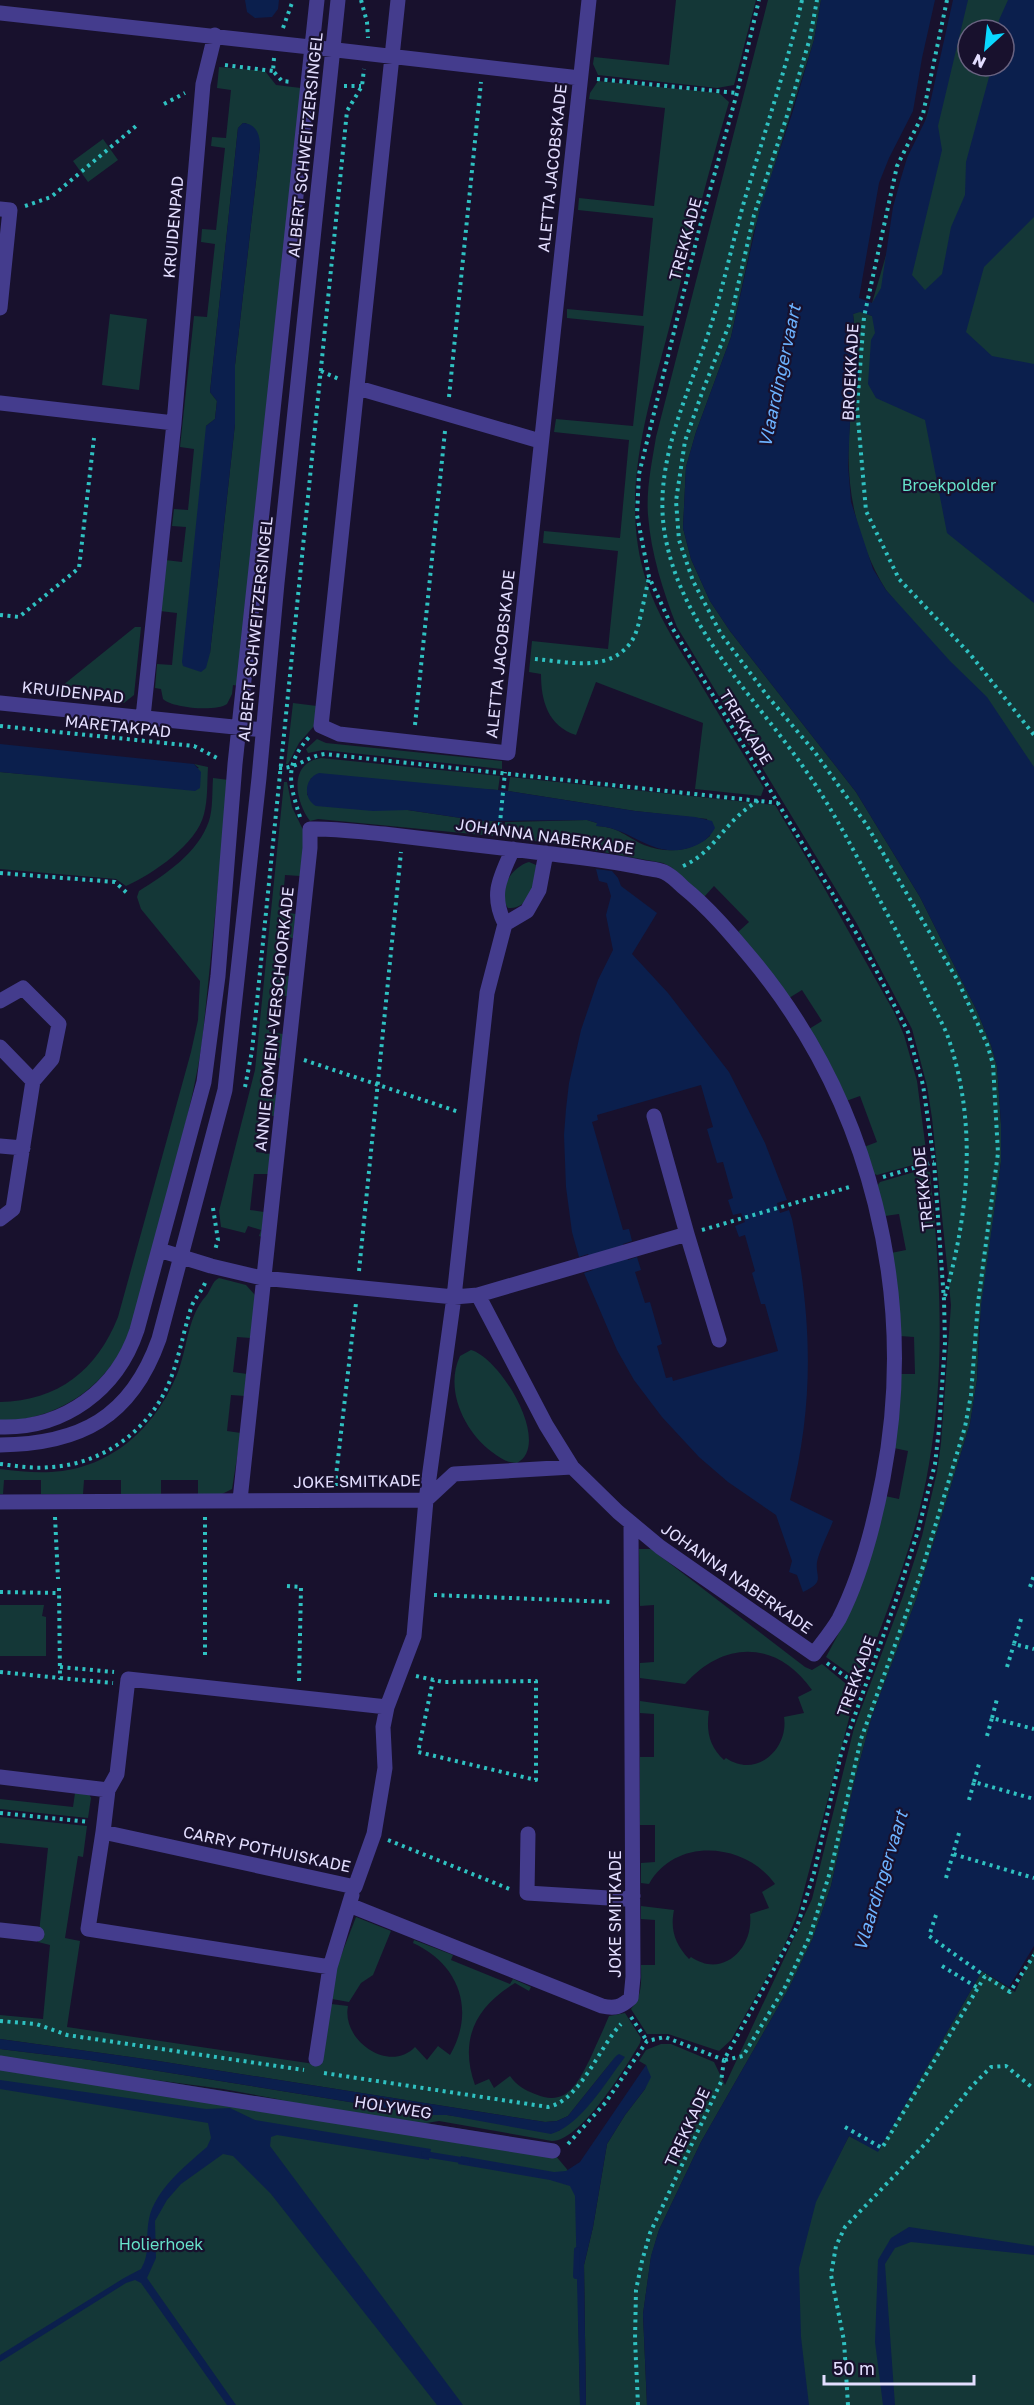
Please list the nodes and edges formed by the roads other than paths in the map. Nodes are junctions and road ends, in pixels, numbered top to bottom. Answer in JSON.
{"nodes":[{"id":1,"x":317,"y":0,"type":"edge"},
{"id":2,"x":338,"y":0,"type":"edge"},
{"id":3,"x":398,"y":0,"type":"edge"},
{"id":4,"x":589,"y":0,"type":"edge"},
{"id":5,"x":9,"y":9,"type":"edge"},
{"id":6,"x":215,"y":35,"type":"junction"},
{"id":7,"x":312,"y":48,"type":"junction"},
{"id":8,"x":334,"y":51,"type":"junction"},
{"id":9,"x":392,"y":57,"type":"junction"},
{"id":10,"x":580,"y":78,"type":"junction"},
{"id":11,"x":5,"y":209,"type":"edge"},
{"id":12,"x":0,"y":308,"type":"edge"},
{"id":13,"x":358,"y":388,"type":"junction"},
{"id":14,"x":0,"y":403,"type":"edge"},
{"id":15,"x":174,"y":423,"type":"junction"},
{"id":16,"x":540,"y":441,"type":"junction"},
{"id":17,"x":0,"y":703,"type":"edge"},
{"id":18,"x":143,"y":717,"type":"junction"},
{"id":19,"x":239,"y":728,"type":"junction"},
{"id":20,"x":263,"y":730,"type":"junction"},
{"id":21,"x":310,"y":829,"type":"joint"},
{"id":22,"x":513,"y":849,"type":"junction"},
{"id":23,"x":546,"y":854,"type":"junction"},
{"id":24,"x":505,"y":924,"type":"junction"},
{"id":25,"x":0,"y":1001,"type":"edge"},
{"id":26,"x":0,"y":1047,"type":"edge"},
{"id":27,"x":33,"y":1081,"type":"junction"},
{"id":28,"x":654,"y":1116,"type":"dead end"},
{"id":29,"x":0,"y":1146,"type":"edge"},
{"id":30,"x":23,"y":1148,"type":"junction"},
{"id":31,"x":0,"y":1219,"type":"edge"},
{"id":32,"x":687,"y":1234,"type":"junction"},
{"id":33,"x":159,"y":1250,"type":"junction"},
{"id":34,"x":182,"y":1257,"type":"junction"},
{"id":35,"x":262,"y":1278,"type":"junction"},
{"id":36,"x":478,"y":1295,"type":"junction"},
{"id":37,"x":454,"y":1297,"type":"junction"},
{"id":38,"x":719,"y":1340,"type":"dead end"},
{"id":39,"x":0,"y":1427,"type":"edge"},
{"id":40,"x":0,"y":1445,"type":"edge"},
{"id":41,"x":572,"y":1467,"type":"junction"},
{"id":42,"x":240,"y":1500,"type":"junction"},
{"id":43,"x":426,"y":1500,"type":"junction"},
{"id":44,"x":0,"y":1502,"type":"edge"},
{"id":45,"x":631,"y":1524,"type":"junction"},
{"id":46,"x":387,"y":1707,"type":"junction"},
{"id":47,"x":0,"y":1777,"type":"edge"},
{"id":48,"x":108,"y":1790,"type":"junction"},
{"id":49,"x":103,"y":1828,"type":"junction"},
{"id":50,"x":528,"y":1834,"type":"dead end"},
{"id":51,"x":355,"y":1887,"type":"junction"},
{"id":52,"x":633,"y":1896,"type":"junction"},
{"id":53,"x":349,"y":1905,"type":"junction"},
{"id":54,"x":0,"y":1930,"type":"edge"},
{"id":55,"x":37,"y":1934,"type":"dead end"},
{"id":56,"x":330,"y":1966,"type":"junction"},
{"id":57,"x":316,"y":2059,"type":"dead end"},
{"id":58,"x":0,"y":2063,"type":"edge"},
{"id":59,"x":553,"y":2151,"type":"road end"}],
"edges":[{"from":1,"to":7,"type":"street","name":"ALBERT SCHWEITZERSINGEL"},
{"from":2,"to":8,"type":"street","name":"ALBERT SCHWEITZERSINGEL"},
{"from":3,"to":9,"type":"street"},
{"from":4,"to":10,"type":"street","name":"ALETTA JACOBSKADE"},
{"from":5,"to":6,"type":"street"},
{"from":6,"to":7,"type":"street"},
{"from":6,"to":15,"type":"street","name":"KRUIDENPAD"},
{"from":7,"to":8,"type":"street","name":"ALETTA JACOBSKADE"},
{"from":7,"to":19,"type":"street","name":"ALBERT SCHWEITZERSINGEL"},
{"from":8,"to":9,"type":"street","name":"ALETTA JACOBSKADE"},
{"from":8,"to":20,"type":"street","name":"ALBERT SCHWEITZERSINGEL"},
{"from":9,"to":10,"type":"street","name":"ALETTA JACOBSKADE"},
{"from":9,"to":13,"type":"street"},
{"from":10,"to":16,"type":"street","name":"ALETTA JACOBSKADE"},
{"from":11,"to":12,"type":"street"},
{"from":13,"to":16,"type":"street"},
{"from":13,"to":16,"type":"street","name":"ALETTA JACOBSKADE"},
{"from":14,"to":15,"type":"street"},
{"from":15,"to":18,"type":"street","name":"KRUIDENPAD"},
{"from":17,"to":18,"type":"street","name":"KRUIDENPAD"},
{"from":18,"to":19,"type":"street","name":"KRUIDENPAD"},
{"from":19,"to":20,"type":"street","name":"KRUIDENPAD"},
{"from":19,"to":33,"type":"street","name":"ALBERT SCHWEITZERSINGEL"},
{"from":20,"to":34,"type":"street","name":"ALBERT SCHWEITZERSINGEL"},
{"from":21,"to":22,"type":"street","name":"JOHANNA NABERKADE"},
{"from":21,"to":35,"type":"street","name":"ANNIE ROMEIN-VERSCHOORKADE"},
{"from":22,"to":23,"type":"street","name":"JOHANNA NABERKADE"},
{"from":22,"to":24,"type":"street"},
{"from":23,"to":24,"type":"street"},
{"from":23,"to":45,"type":"street","name":"JOHANNA NABERKADE"},
{"from":24,"to":37,"type":"street"},
{"from":25,"to":27,"type":"street"},
{"from":26,"to":27,"type":"street"},
{"from":27,"to":30,"type":"street"},
{"from":28,"to":32,"type":"street"},
{"from":29,"to":30,"type":"street"},
{"from":30,"to":31,"type":"street"},
{"from":32,"to":36,"type":"street"},
{"from":32,"to":38,"type":"street"},
{"from":33,"to":34,"type":"street"},
{"from":33,"to":39,"type":"street","name":"ALBERT SCHWEITZERSINGEL"},
{"from":34,"to":35,"type":"street"},
{"from":34,"to":40,"type":"street","name":"ALBERT SCHWEITZERSINGEL"},
{"from":35,"to":37,"type":"street"},
{"from":35,"to":42,"type":"street","name":"ANNIE ROMEIN-VERSCHOORKADE"},
{"from":36,"to":37,"type":"street"},
{"from":36,"to":41,"type":"street","name":"JOHANNA NABERKADE"},
{"from":37,"to":43,"type":"street"},
{"from":41,"to":43,"type":"street","name":"JOKE SMITKADE"},
{"from":41,"to":45,"type":"street","name":"JOHANNA NABERKADE"},
{"from":42,"to":43,"type":"street","name":"JOKE SMITKADE"},
{"from":42,"to":44,"type":"street","name":"JOKE SMITKADE"},
{"from":43,"to":46,"type":"street","name":"CARRY POTHUISKADE"},
{"from":45,"to":52,"type":"street","name":"JOKE SMITKADE"},
{"from":46,"to":48,"type":"street"},
{"from":46,"to":51,"type":"street","name":"CARRY POTHUISKADE"},
{"from":47,"to":48,"type":"street"},
{"from":48,"to":49,"type":"street"},
{"from":49,"to":51,"type":"street","name":"CARRY POTHUISKADE"},
{"from":49,"to":56,"type":"street"},
{"from":50,"to":52,"type":"street"},
{"from":51,"to":53,"type":"street"},
{"from":52,"to":53,"type":"street","name":"JOKE SMITKADE"},
{"from":53,"to":56,"type":"street"},
{"from":54,"to":55,"type":"street"},
{"from":56,"to":57,"type":"street"},
{"from":58,"to":59,"type":"street","name":"HOLYWEG"}]}
